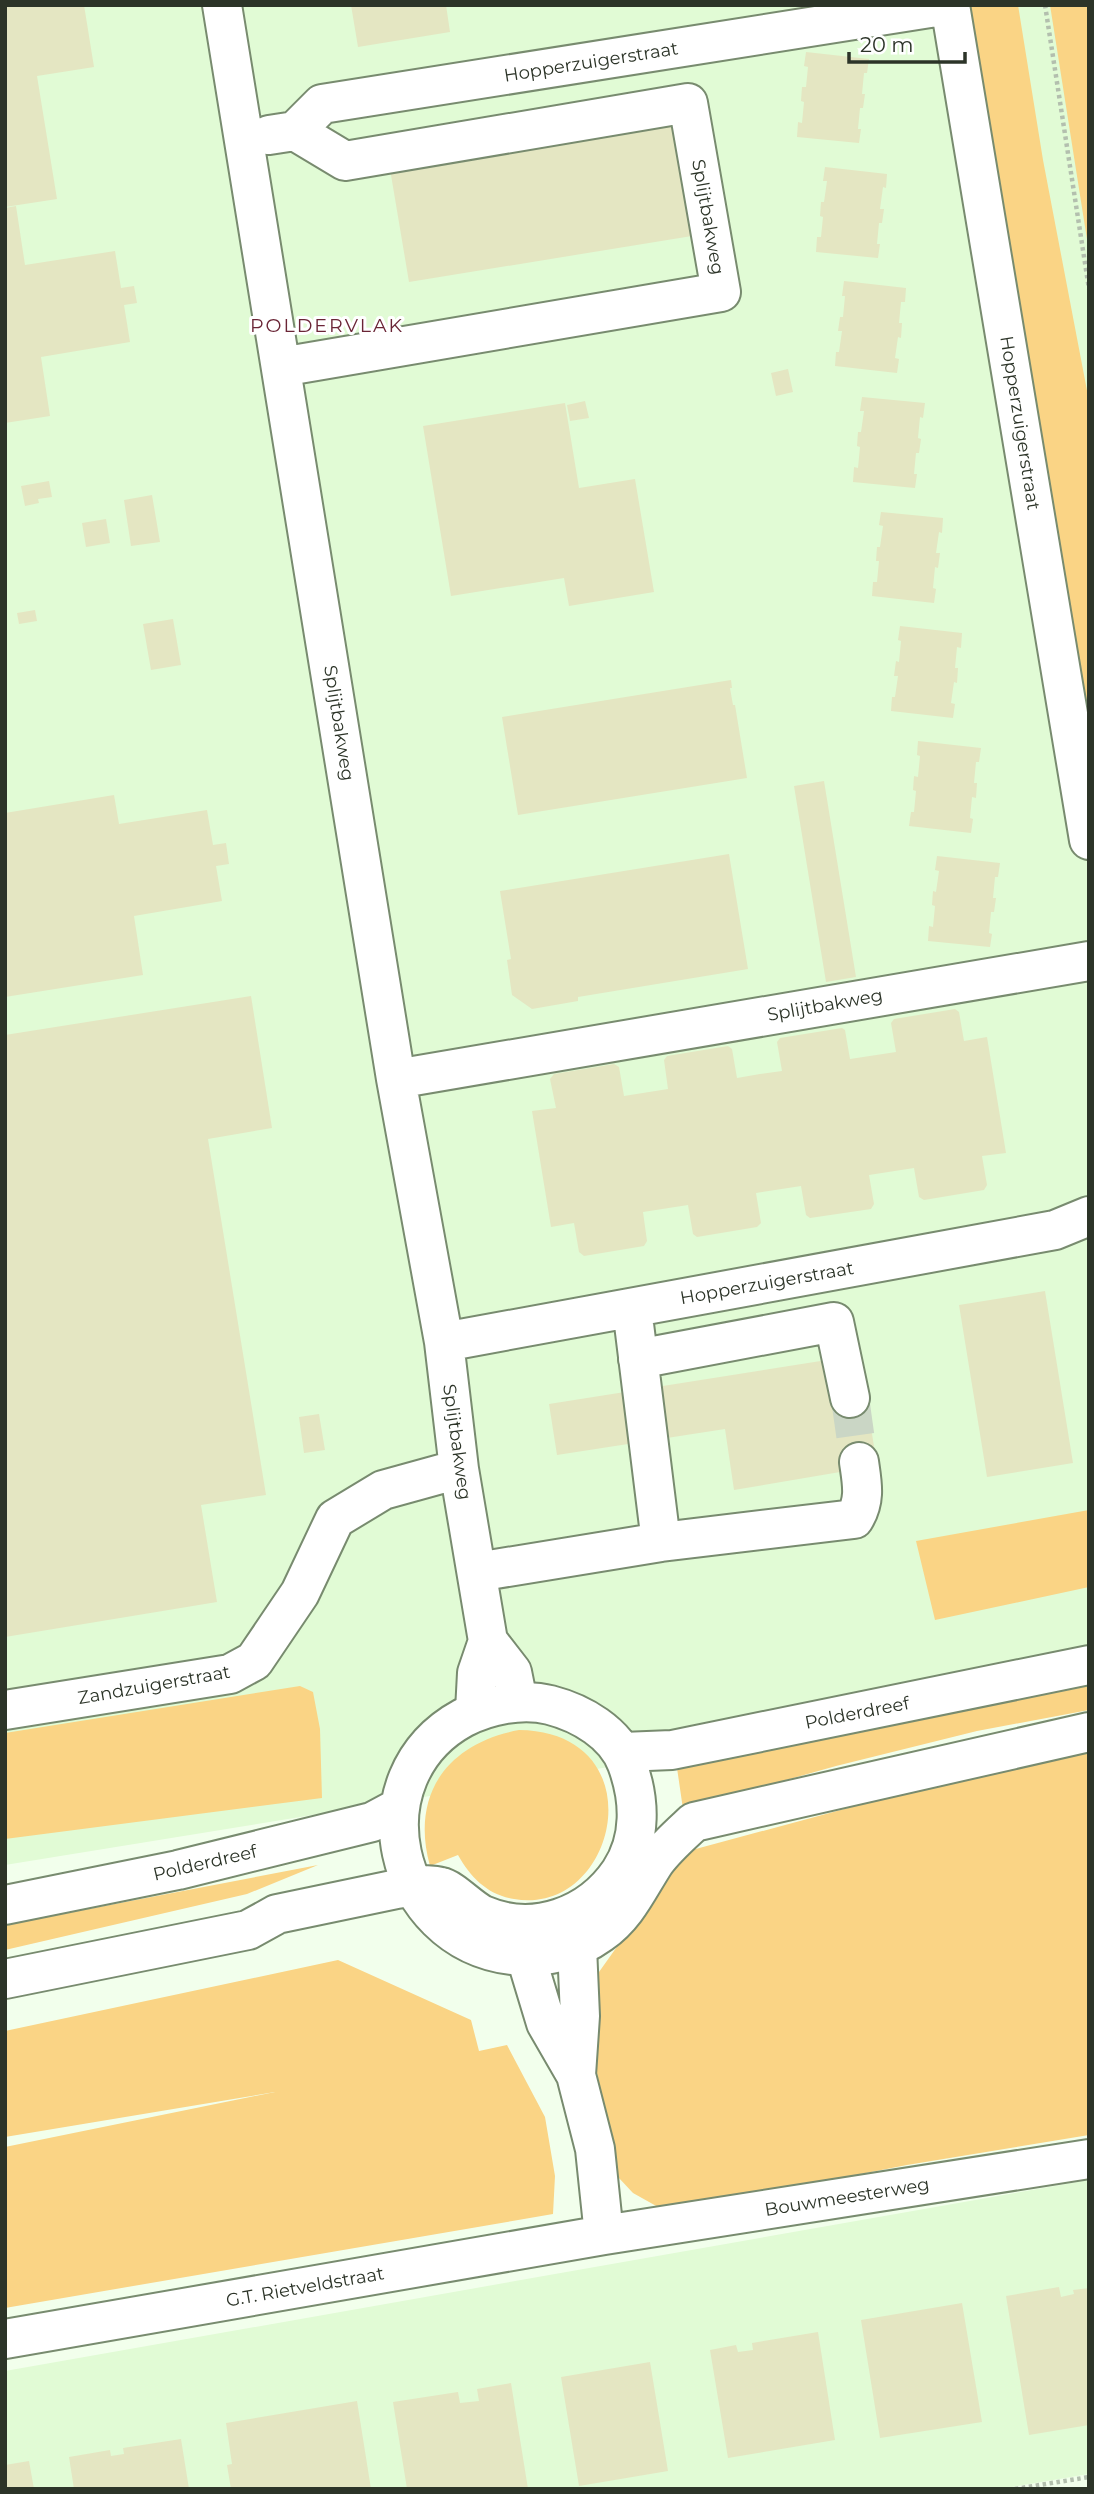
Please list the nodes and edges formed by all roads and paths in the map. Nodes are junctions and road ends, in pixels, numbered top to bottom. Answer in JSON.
{"nodes":[{"id":1,"x":222,"y":5,"type":"edge"},
{"id":2,"x":949,"y":5,"type":"edge"},
{"id":3,"x":1045,"y":5,"type":"edge"},
{"id":4,"x":295,"y":131,"type":"junction"},
{"id":5,"x":243,"y":140,"type":"junction"},
{"id":6,"x":1089,"y":289,"type":"edge"},
{"id":7,"x":281,"y":367,"type":"junction"},
{"id":8,"x":1089,"y":841,"type":"edge"},
{"id":9,"x":1089,"y":961,"type":"edge"},
{"id":10,"x":396,"y":1079,"type":"junction"},
{"id":11,"x":1089,"y":1216,"type":"edge"},
{"id":12,"x":787,"y":1279,"type":"junction"},
{"id":13,"x":632,"y":1308,"type":"junction"},
{"id":14,"x":796,"y":1329,"type":"junction"},
{"id":15,"x":444,"y":1342,"type":"junction"},
{"id":16,"x":638,"y":1359,"type":"junction"},
{"id":17,"x":850,"y":1398,"type":"tunnel mouth"},
{"id":18,"x":859,"y":1462,"type":"tunnel mouth"},
{"id":19,"x":459,"y":1469,"type":"junction"},
{"id":20,"x":661,"y":1542,"type":"junction"},
{"id":21,"x":477,"y":1572,"type":"junction"},
{"id":22,"x":488,"y":1641,"type":"junction"},
{"id":23,"x":1089,"y":1665,"type":"edge"},
{"id":24,"x":518,"y":1702,"type":"junction"},
{"id":25,"x":5,"y":1710,"type":"edge"},
{"id":26,"x":475,"y":1711,"type":"junction"},
{"id":27,"x":1089,"y":1732,"type":"edge"},
{"id":28,"x":623,"y":1752,"type":"junction"},
{"id":29,"x":400,"y":1807,"type":"junction"},
{"id":30,"x":418,"y":1895,"type":"junction"},
{"id":31,"x":5,"y":1905,"type":"edge"},
{"id":32,"x":575,"y":1930,"type":"junction"},
{"id":33,"x":526,"y":1957,"type":"junction"},
{"id":34,"x":5,"y":1979,"type":"edge"},
{"id":35,"x":576,"y":2075,"type":"junction"},
{"id":36,"x":1089,"y":2159,"type":"edge"},
{"id":37,"x":604,"y":2235,"type":"junction"},
{"id":38,"x":5,"y":2339,"type":"edge"},
{"id":39,"x":1089,"y":2477,"type":"edge"},
{"id":40,"x":1015,"y":2489,"type":"edge"}],
"edges":[{"from":1,"to":5,"type":"street","name":"Splijtbakweg"},
{"from":2,"to":4,"type":"street","name":"Hopperzuigerstraat"},
{"from":2,"to":8,"type":"street","name":"Hopperzuigerstraat"},
{"from":3,"to":6,"type":"path"},
{"from":4,"to":5,"type":"street"},
{"from":4,"to":7,"type":"street","name":"Splijtbakweg"},
{"from":5,"to":7,"type":"street","name":"Splijtbakweg"},
{"from":7,"to":10,"type":"street","name":"Splijtbakweg"},
{"from":9,"to":10,"type":"street","name":"Splijtbakweg"},
{"from":10,"to":15,"type":"street","name":"Splijtbakweg"},
{"from":11,"to":12,"type":"street","name":"Hopperzuigerstraat"},
{"from":12,"to":13,"type":"street","name":"Hopperzuigerstraat"},
{"from":12,"to":14,"type":"street"},
{"from":13,"to":15,"type":"street","name":"Hopperzuigerstraat"},
{"from":13,"to":16,"type":"street"},
{"from":14,"to":16,"type":"street"},
{"from":14,"to":17,"type":"street"},
{"from":15,"to":19,"type":"street","name":"Splijtbakweg"},
{"from":16,"to":20,"type":"street"},
{"from":18,"to":20,"type":"street"},
{"from":19,"to":21,"type":"street","name":"Splijtbakweg"},
{"from":19,"to":25,"type":"street","name":"Zandzuigerstraat"},
{"from":20,"to":21,"type":"street"},
{"from":21,"to":22,"type":"street","name":"Splijtbakweg"},
{"from":22,"to":24,"type":"street","name":"Splijtbakweg"},
{"from":22,"to":26,"type":"street","name":"Splijtbakweg"},
{"from":23,"to":28,"type":"street","name":"Polderdreef"},
{"from":24,"to":26,"type":"street"},
{"from":24,"to":28,"type":"street"},
{"from":26,"to":29,"type":"street"},
{"from":27,"to":32,"type":"street"},
{"from":28,"to":32,"type":"street"},
{"from":29,"to":30,"type":"street"},
{"from":29,"to":31,"type":"street","name":"Polderdreef"},
{"from":30,"to":32,"type":"street"},
{"from":30,"to":33,"type":"street"},
{"from":30,"to":34,"type":"street"},
{"from":32,"to":33,"type":"street"},
{"from":32,"to":35,"type":"street"},
{"from":33,"to":35,"type":"street"},
{"from":35,"to":37,"type":"street"},
{"from":36,"to":37,"type":"street","name":"Bouwmeesterweg"},
{"from":37,"to":38,"type":"street","name":"G.T. Rietveldstraat"},
{"from":39,"to":40,"type":"path"}]}
